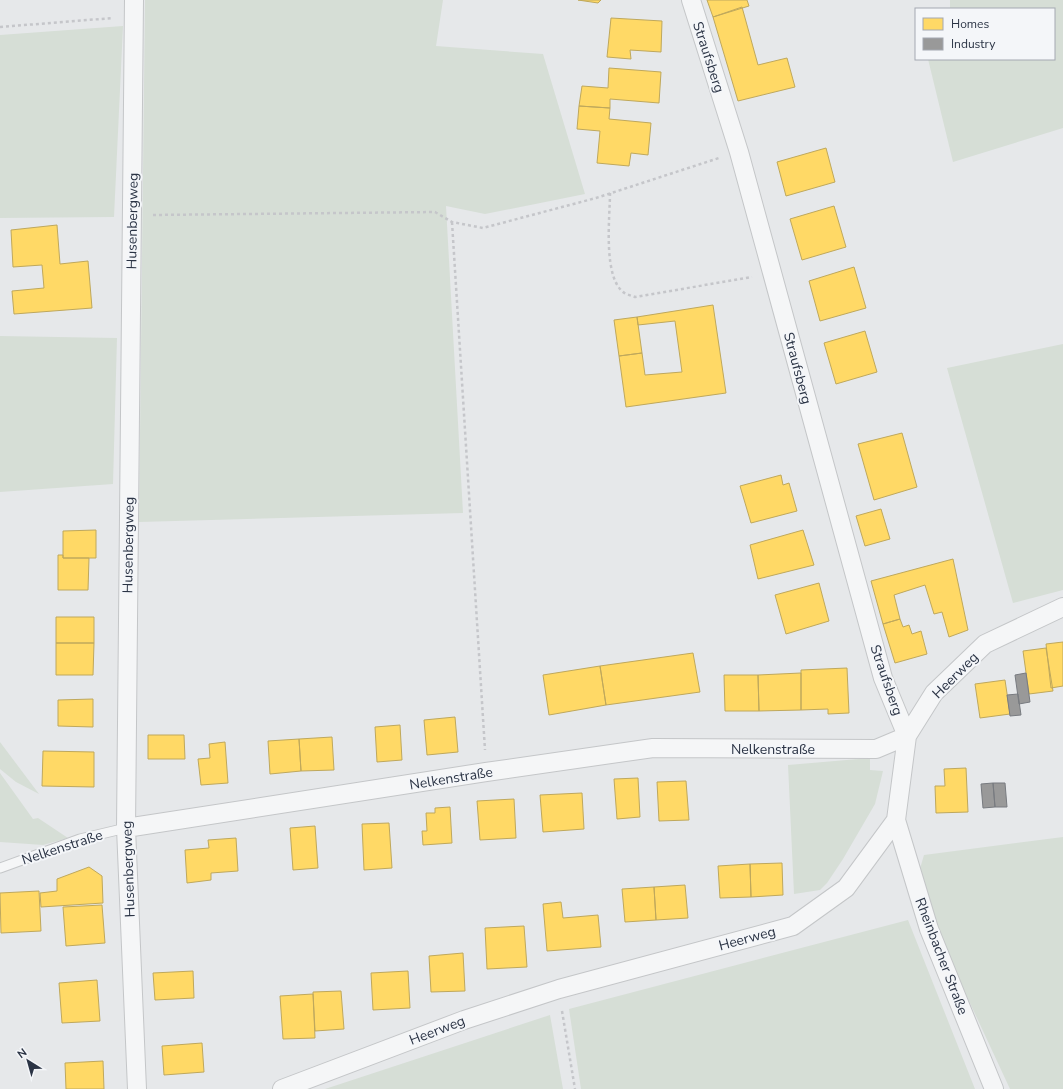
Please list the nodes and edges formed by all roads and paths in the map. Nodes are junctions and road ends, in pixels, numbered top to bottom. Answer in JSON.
{"nodes":[{"id":1,"x":691,"y":0,"type":"edge"},
{"id":2,"x":134,"y":8,"type":"edge"},
{"id":3,"x":0,"y":27,"type":"edge"},
{"id":4,"x":739,"y":152,"type":"junction"},
{"id":5,"x":610,"y":193,"type":"junction"},
{"id":6,"x":132,"y":215,"type":"junction"},
{"id":7,"x":452,"y":222,"type":"junction"},
{"id":8,"x":772,"y":274,"type":"junction"},
{"id":9,"x":1063,"y":607,"type":"edge"},
{"id":10,"x":907,"y":736,"type":"junction"},
{"id":11,"x":486,"y":772,"type":"junction"},
{"id":12,"x":896,"y":820,"type":"junction"},
{"id":13,"x":126,"y":828,"type":"junction"},
{"id":14,"x":0,"y":868,"type":"edge"},
{"id":15,"x":559,"y":989,"type":"junction"},
{"id":16,"x":137,"y":1089,"type":"edge"},
{"id":17,"x":282,"y":1089,"type":"edge"},
{"id":18,"x":575,"y":1089,"type":"edge"},
{"id":19,"x":994,"y":1089,"type":"edge"}],
"edges":[{"from":1,"to":4,"type":"street","name":"Straufsberg"},
{"from":2,"to":3,"type":"path"},
{"from":2,"to":6,"type":"street","name":"Husenbergweg"},
{"from":4,"to":5,"type":"path"},
{"from":4,"to":8,"type":"street","name":"Straufsberg"},
{"from":5,"to":7,"type":"path"},
{"from":5,"to":8,"type":"path"},
{"from":6,"to":7,"type":"path"},
{"from":6,"to":13,"type":"street","name":"Husenbergweg"},
{"from":7,"to":11,"type":"path"},
{"from":8,"to":10,"type":"street","name":"Straufsberg"},
{"from":9,"to":10,"type":"street","name":"Heerweg"},
{"from":10,"to":11,"type":"street","name":"Nelkenstraße"},
{"from":10,"to":12,"type":"street","name":"Heerweg"},
{"from":11,"to":13,"type":"street","name":"Nelkenstraße"},
{"from":12,"to":15,"type":"street","name":"Heerweg"},
{"from":12,"to":19,"type":"street","name":"Rheinbacher Straße"},
{"from":13,"to":14,"type":"lane","name":"Nelkenstraße"},
{"from":13,"to":16,"type":"street","name":"Husenbergweg"},
{"from":15,"to":17,"type":"street","name":"Heerweg"},
{"from":15,"to":18,"type":"path"}]}
